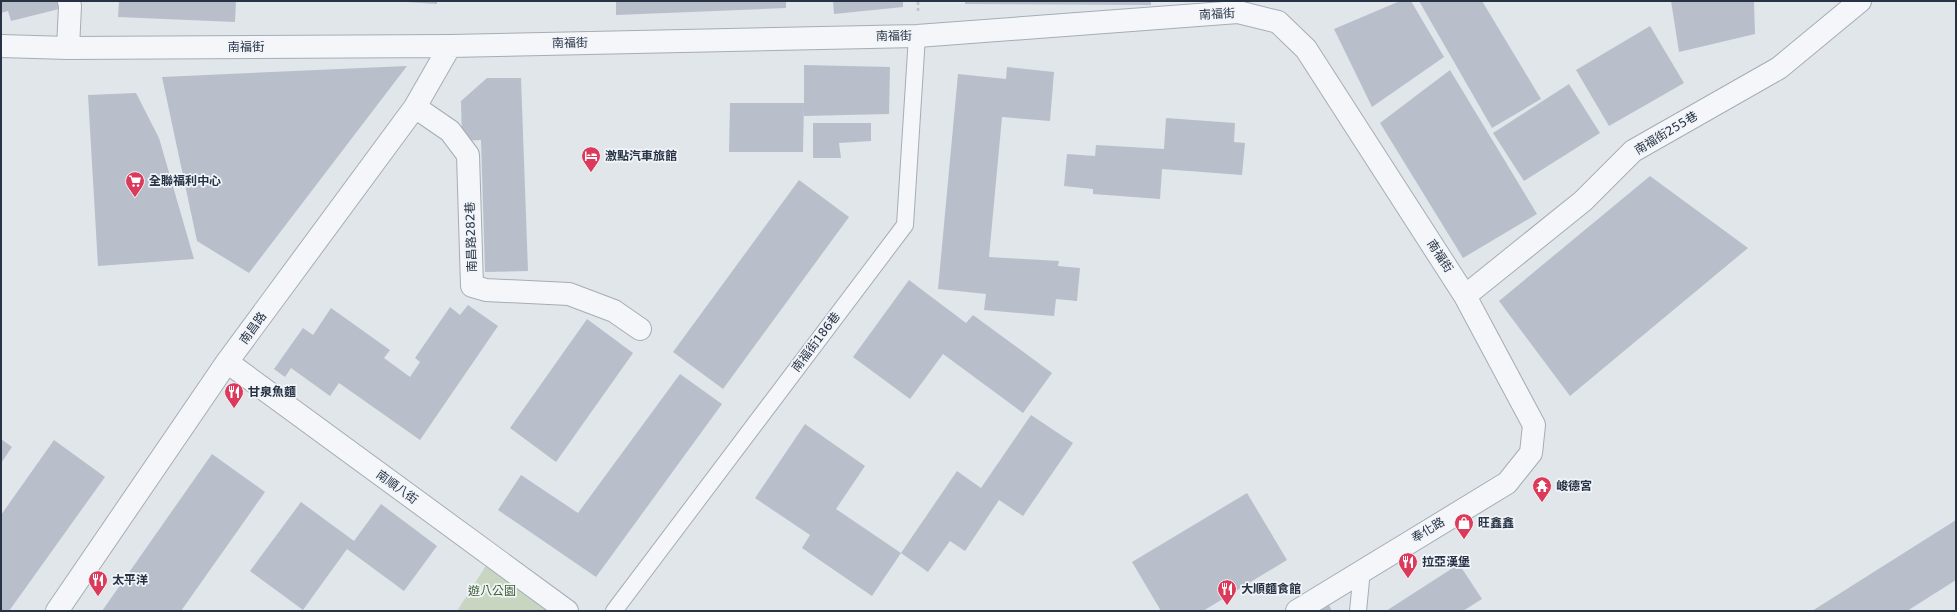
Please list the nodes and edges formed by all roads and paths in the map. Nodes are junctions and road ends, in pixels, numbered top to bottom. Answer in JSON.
{"nodes":[{"id":1,"x":69,"y":1,"type":"edge"},
{"id":2,"x":1860,"y":1,"type":"edge"},
{"id":3,"x":917,"y":36,"type":"junction"},
{"id":4,"x":1,"y":46,"type":"edge"},
{"id":5,"x":450,"y":46,"type":"junction"},
{"id":6,"x":68,"y":48,"type":"junction"},
{"id":7,"x":415,"y":107,"type":"junction"},
{"id":8,"x":1465,"y":296,"type":"junction"},
{"id":9,"x":640,"y":329,"type":"dead end"},
{"id":10,"x":227,"y":362,"type":"junction"},
{"id":11,"x":1531,"y":453,"type":"joint"},
{"id":12,"x":1362,"y":570,"type":"junction"},
{"id":13,"x":57,"y":611,"type":"edge"},
{"id":14,"x":567,"y":611,"type":"edge"},
{"id":15,"x":614,"y":611,"type":"edge"},
{"id":16,"x":1297,"y":611,"type":"edge"},
{"id":17,"x":1358,"y":611,"type":"edge"}],
"edges":[{"from":1,"to":6,"type":"street"},
{"from":2,"to":8,"type":"street","name":"南福街255巷"},
{"from":3,"to":5,"type":"street","name":"南福街"},
{"from":3,"to":8,"type":"street","name":"南福街"},
{"from":3,"to":15,"type":"lane","name":"南福街186巷"},
{"from":4,"to":6,"type":"street","name":"南福街"},
{"from":5,"to":6,"type":"street","name":"南福街"},
{"from":5,"to":7,"type":"street","name":"南昌路"},
{"from":7,"to":9,"type":"street","name":"南昌路282巷"},
{"from":7,"to":10,"type":"street","name":"南昌路"},
{"from":8,"to":11,"type":"street","name":"南福街"},
{"from":10,"to":13,"type":"street","name":"南昌路"},
{"from":10,"to":14,"type":"street","name":"南順八街"},
{"from":11,"to":12,"type":"street","name":"奉化路"},
{"from":12,"to":16,"type":"street","name":"奉化路"},
{"from":12,"to":17,"type":"lane"}]}
